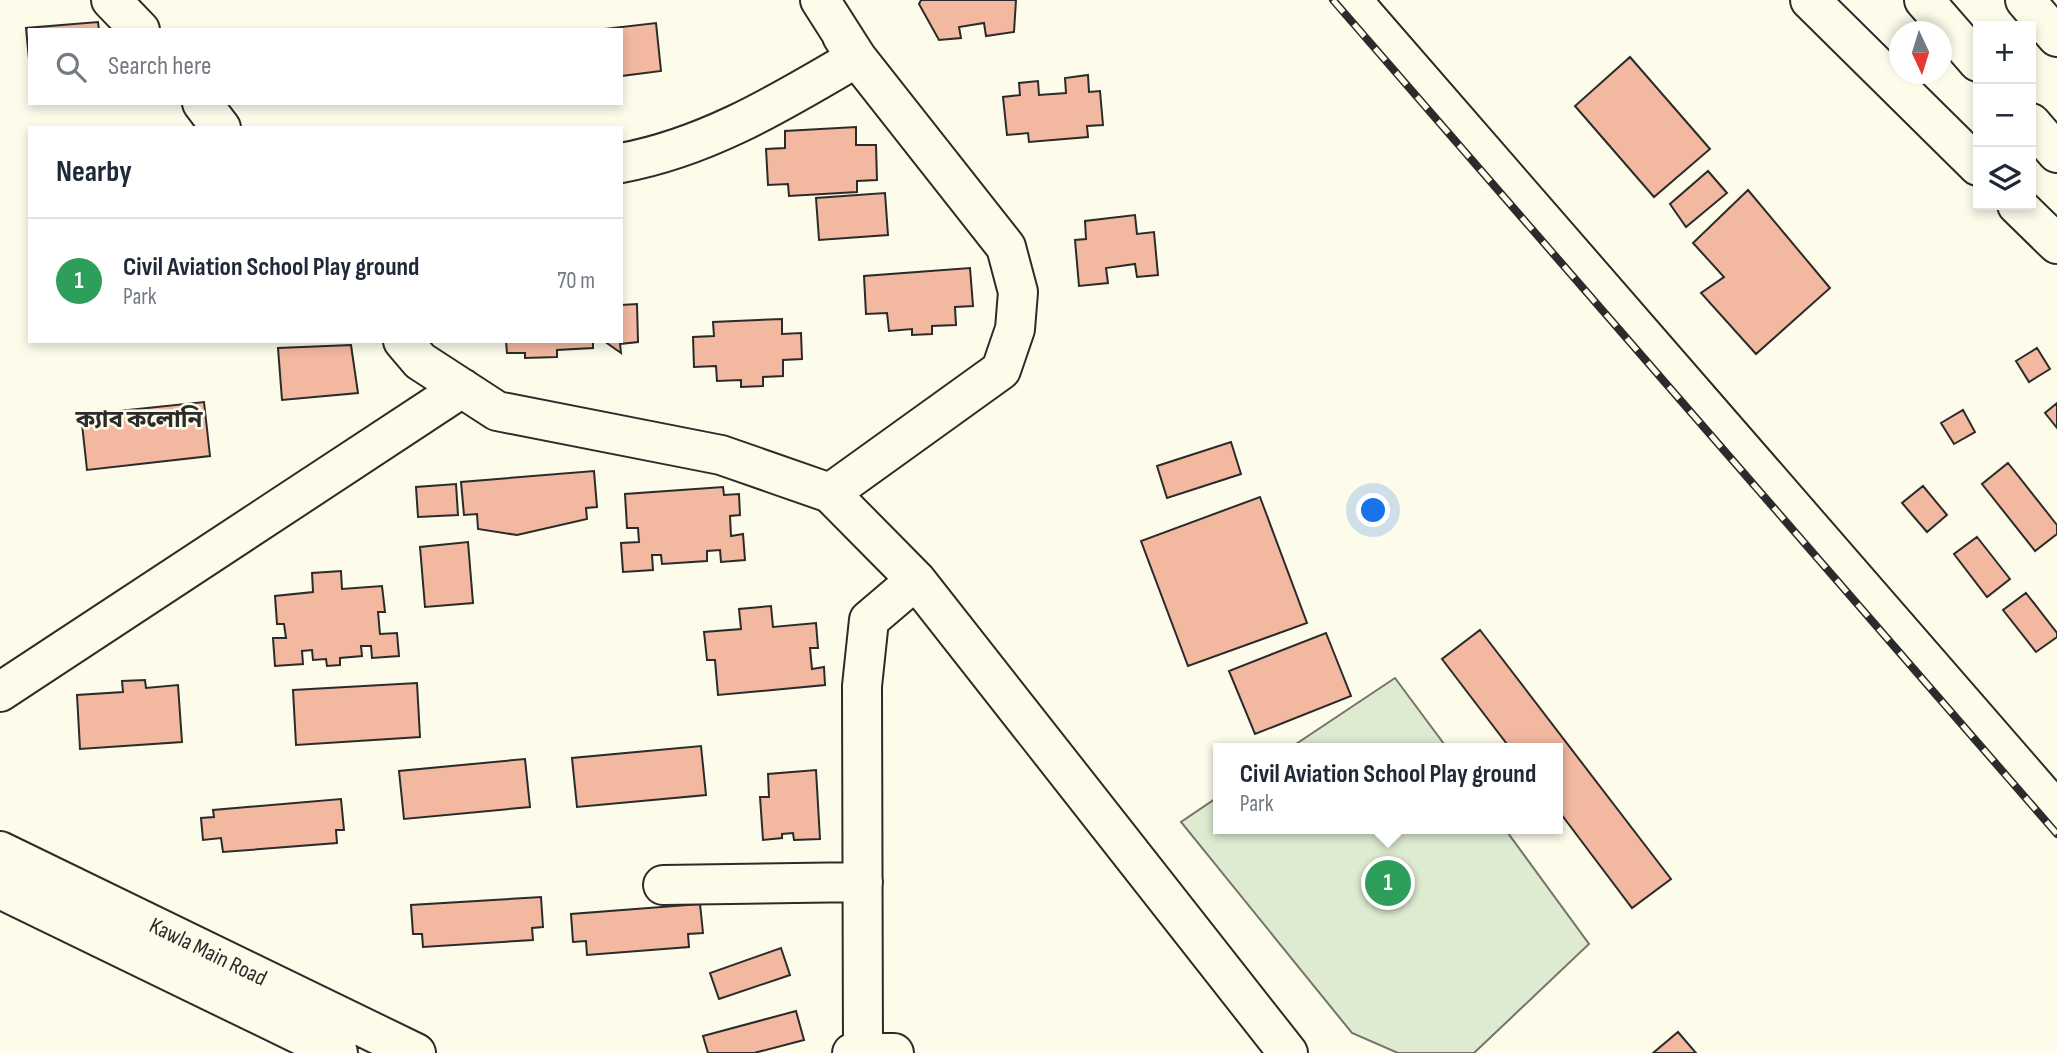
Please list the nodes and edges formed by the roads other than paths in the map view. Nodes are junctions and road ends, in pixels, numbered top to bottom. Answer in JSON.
{"nodes":[{"id":1,"x":111,"y":0,"type":"edge"},
{"id":2,"x":820,"y":0,"type":"edge"},
{"id":3,"x":1810,"y":0,"type":"edge"},
{"id":4,"x":1845,"y":0,"type":"edge"},
{"id":5,"x":1924,"y":0,"type":"edge"},
{"id":6,"x":2025,"y":0,"type":"edge"},
{"id":7,"x":138,"y":28,"type":"edge"},
{"id":8,"x":2057,"y":37,"type":"edge"},
{"id":9,"x":1889,"y":45,"type":"edge"},
{"id":10,"x":1973,"y":56,"type":"edge"},
{"id":11,"x":1928,"y":84,"type":"edge"},
{"id":12,"x":204,"y":105,"type":"edge"},
{"id":13,"x":219,"y":126,"type":"edge"},
{"id":14,"x":2036,"y":128,"type":"edge"},
{"id":15,"x":1973,"y":129,"type":"edge"},
{"id":16,"x":2057,"y":153,"type":"edge"},
{"id":17,"x":1973,"y":161,"type":"edge"},
{"id":18,"x":623,"y":163,"type":"edge"},
{"id":19,"x":2036,"y":192,"type":"edge"},
{"id":20,"x":2022,"y":210,"type":"edge"},
{"id":21,"x":2057,"y":214,"type":"edge"},
{"id":22,"x":2057,"y":244,"type":"edge"},
{"id":23,"x":405,"y":343,"type":"edge"},
{"id":24,"x":461,"y":388,"type":"junction"},
{"id":25,"x":830,"y":493,"type":"junction"},
{"id":26,"x":916,"y":580,"type":"junction"},
{"id":27,"x":0,"y":692,"type":"edge"},
{"id":28,"x":0,"y":851,"type":"edge"},
{"id":29,"x":863,"y":882,"type":"junction"},
{"id":30,"x":663,"y":885,"type":"dead end"},
{"id":31,"x":0,"y":889,"type":"edge"},
{"id":32,"x":870,"y":1052,"type":"edge"},
{"id":33,"x":338,"y":1053,"type":"edge"},
{"id":34,"x":416,"y":1053,"type":"edge"},
{"id":35,"x":1288,"y":1053,"type":"edge"}],
"edges":[{"from":1,"to":7,"type":"main road"},
{"from":2,"to":18,"type":"main road"},
{"from":2,"to":25,"type":"main road"},
{"from":3,"to":17,"type":"main road"},
{"from":4,"to":9,"type":"main road"},
{"from":5,"to":10,"type":"main road"},
{"from":6,"to":8,"type":"main road"},
{"from":11,"to":15,"type":"main road"},
{"from":12,"to":13,"type":"main road"},
{"from":14,"to":16,"type":"main road"},
{"from":19,"to":21,"type":"main road"},
{"from":20,"to":22,"type":"main road"},
{"from":23,"to":24,"type":"main road"},
{"from":24,"to":25,"type":"main road"},
{"from":24,"to":27,"type":"main road"},
{"from":25,"to":26,"type":"main road"},
{"from":26,"to":29,"type":"main road"},
{"from":26,"to":35,"type":"main road"},
{"from":28,"to":34,"type":"main road","name":"Kawla Main Road"},
{"from":29,"to":30,"type":"main road"},
{"from":29,"to":32,"type":"main road"},
{"from":31,"to":33,"type":"main road","name":"Kawla Main Road"}]}
